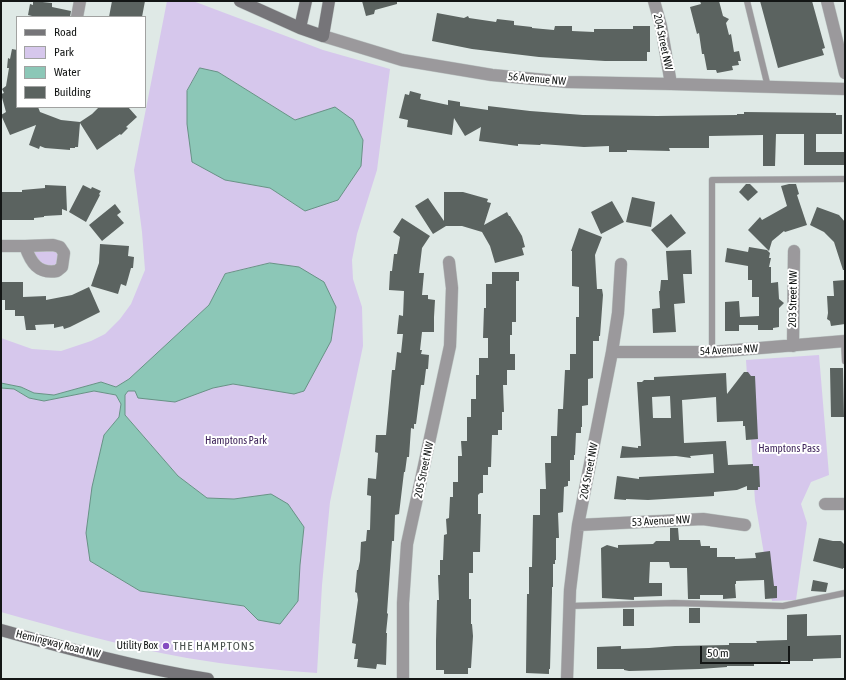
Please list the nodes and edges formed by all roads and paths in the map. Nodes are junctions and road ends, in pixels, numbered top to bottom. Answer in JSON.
{"nodes":[{"id":1,"x":80,"y":1,"type":"edge"},
{"id":2,"x":240,"y":1,"type":"edge"},
{"id":3,"x":306,"y":1,"type":"edge"},
{"id":4,"x":329,"y":1,"type":"edge"},
{"id":5,"x":654,"y":1,"type":"edge"},
{"id":6,"x":747,"y":1,"type":"edge"},
{"id":7,"x":827,"y":1,"type":"edge"},
{"id":8,"x":77,"y":16,"type":"edge"},
{"id":9,"x":300,"y":28,"type":"junction"},
{"id":10,"x":323,"y":36,"type":"junction"},
{"id":11,"x":845,"y":73,"type":"edge"},
{"id":12,"x":671,"y":84,"type":"junction"},
{"id":13,"x":768,"y":87,"type":"junction"},
{"id":14,"x":845,"y":89,"type":"edge"},
{"id":15,"x":845,"y":179,"type":"edge"},
{"id":16,"x":1,"y":246,"type":"edge"},
{"id":17,"x":25,"y":246,"type":"dead end"},
{"id":18,"x":794,"y":251,"type":"dead end"},
{"id":19,"x":450,"y":262,"type":"dead end"},
{"id":20,"x":621,"y":264,"type":"dead end"},
{"id":21,"x":845,"y":342,"type":"edge"},
{"id":22,"x":792,"y":346,"type":"junction"},
{"id":23,"x":612,"y":352,"type":"junction"},
{"id":24,"x":712,"y":352,"type":"junction"},
{"id":25,"x":845,"y":361,"type":"edge"},
{"id":26,"x":825,"y":504,"type":"dead end"},
{"id":27,"x":845,"y":504,"type":"edge"},
{"id":28,"x":578,"y":525,"type":"junction"},
{"id":29,"x":745,"y":525,"type":"dead end"},
{"id":30,"x":845,"y":593,"type":"edge"},
{"id":31,"x":569,"y":606,"type":"junction"},
{"id":32,"x":1,"y":630,"type":"edge"},
{"id":33,"x":169,"y":676,"type":"edge"},
{"id":34,"x":208,"y":679,"type":"edge"},
{"id":35,"x":403,"y":679,"type":"edge"},
{"id":36,"x":567,"y":679,"type":"edge"}],
"edges":[{"from":1,"to":8,"type":"street"},
{"from":2,"to":9,"type":"street","name":"56 Avenue NW"},
{"from":3,"to":9,"type":"street"},
{"from":4,"to":10,"type":"street"},
{"from":5,"to":12,"type":"street","name":"204 Street NW"},
{"from":6,"to":13,"type":"lane"},
{"from":7,"to":11,"type":"street"},
{"from":9,"to":10,"type":"street","name":"56 Avenue NW"},
{"from":10,"to":12,"type":"street","name":"56 Avenue NW"},
{"from":12,"to":13,"type":"street","name":"56 Avenue NW"},
{"from":13,"to":14,"type":"street","name":"56 Avenue NW"},
{"from":15,"to":24,"type":"lane"},
{"from":16,"to":17,"type":"street"},
{"from":18,"to":22,"type":"street","name":"203 Street NW"},
{"from":19,"to":35,"type":"street","name":"205 Street NW"},
{"from":20,"to":23,"type":"street","name":"204 Street NW"},
{"from":21,"to":22,"type":"street","name":"54 Avenue NW"},
{"from":21,"to":25,"type":"lane"},
{"from":22,"to":24,"type":"street","name":"54 Avenue NW"},
{"from":23,"to":24,"type":"street","name":"54 Avenue NW"},
{"from":23,"to":28,"type":"street","name":"204 Street NW"},
{"from":26,"to":27,"type":"street"},
{"from":28,"to":29,"type":"street","name":"53 Avenue NW"},
{"from":28,"to":31,"type":"street","name":"204 Street NW"},
{"from":30,"to":31,"type":"lane"},
{"from":31,"to":36,"type":"street","name":"204 Street NW"},
{"from":32,"to":33,"type":"street","name":"Hemingway Road NW"},
{"from":33,"to":34,"type":"street","name":"Hemingway Road NW"}]}
